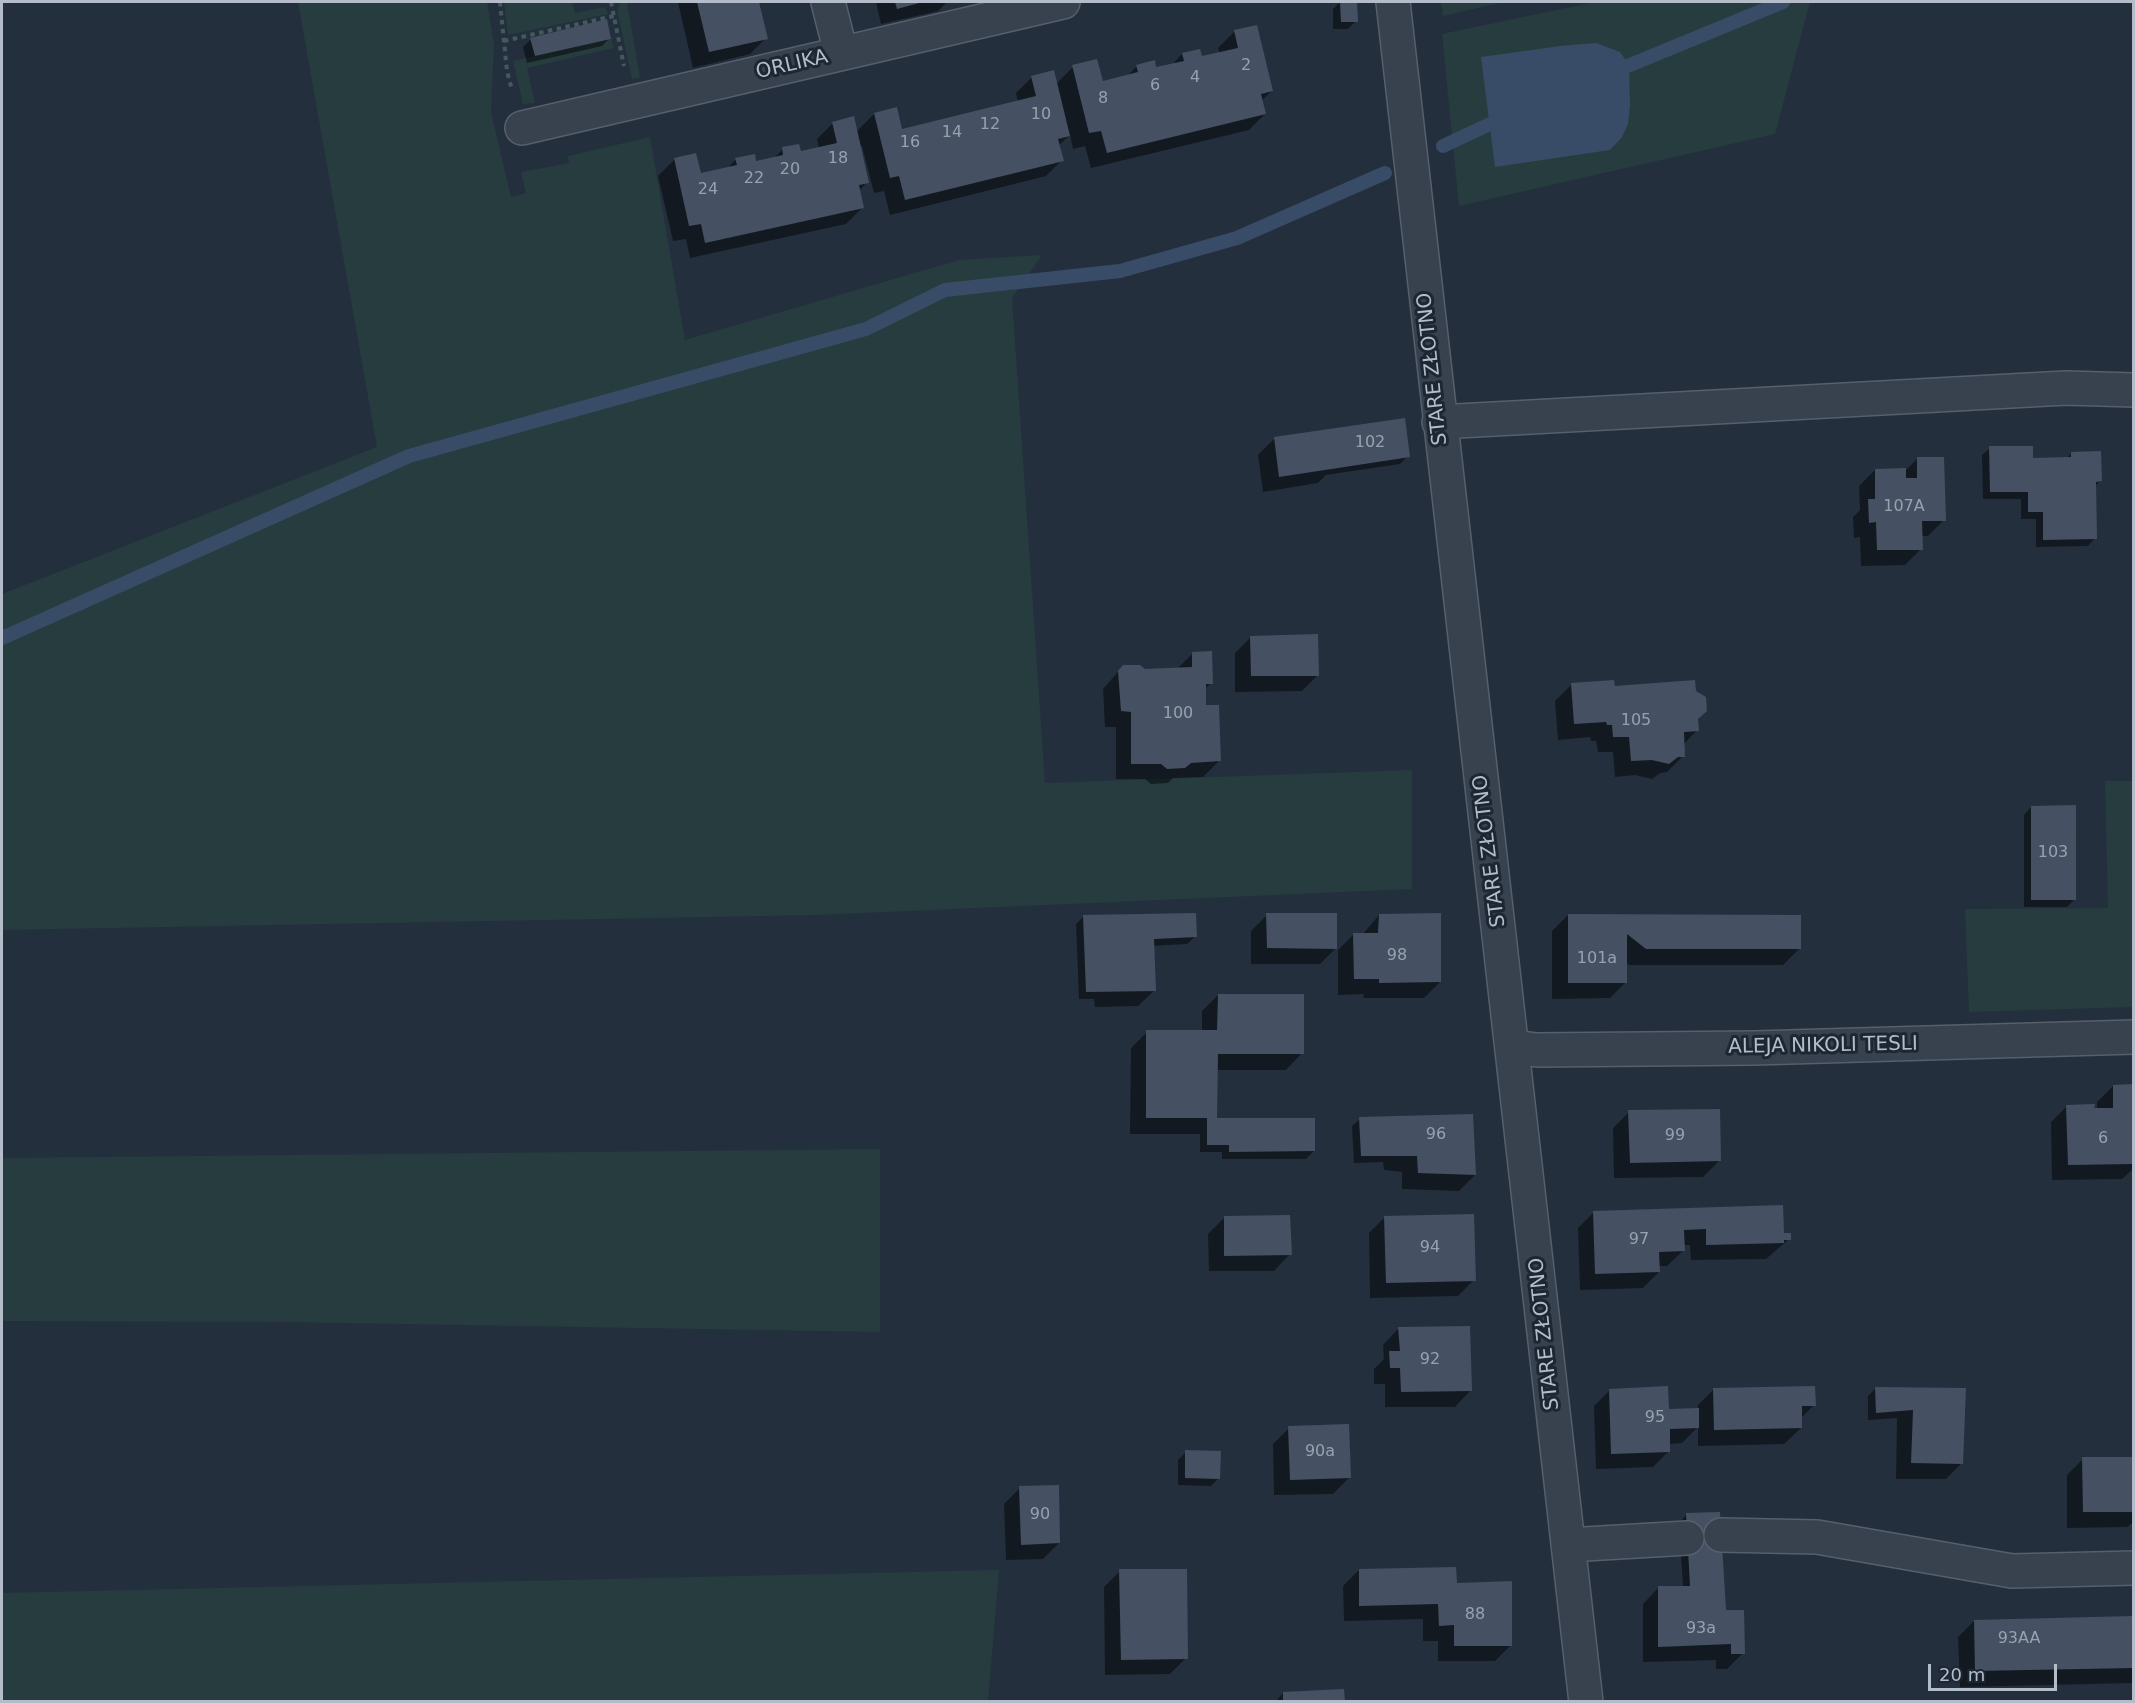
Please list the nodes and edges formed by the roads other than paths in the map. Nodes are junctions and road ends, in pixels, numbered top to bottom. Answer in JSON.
{"nodes":[{"id":1,"x":828,"y":2,"type":"edge"},
{"id":2,"x":1063,"y":2,"type":"edge"},
{"id":3,"x":1393,"y":2,"type":"edge"},
{"id":4,"x":841,"y":53,"type":"junction"},
{"id":5,"x":522,"y":128,"type":"road end"},
{"id":6,"x":2133,"y":390,"type":"edge"},
{"id":7,"x":1439,"y":422,"type":"junction"},
{"id":8,"x":2133,"y":1037,"type":"edge"},
{"id":9,"x":1513,"y":1047,"type":"junction"},
{"id":10,"x":1721,"y":1534,"type":"dead end"},
{"id":11,"x":1687,"y":1538,"type":"dead end"},
{"id":12,"x":1568,"y":1545,"type":"junction"},
{"id":13,"x":2133,"y":1568,"type":"edge"},
{"id":14,"x":1586,"y":1701,"type":"edge"}],
"edges":[{"from":1,"to":4,"type":"street"},
{"from":2,"to":4,"type":"street","name":"ORLIKA"},
{"from":3,"to":7,"type":"street","name":"STARE ZŁOTNO"},
{"from":4,"to":5,"type":"street","name":"ORLIKA"},
{"from":6,"to":7,"type":"street"},
{"from":7,"to":9,"type":"street","name":"STARE ZŁOTNO"},
{"from":8,"to":9,"type":"street","name":"ALEJA NIKOLI TESLI"},
{"from":9,"to":12,"type":"street","name":"STARE ZŁOTNO"},
{"from":10,"to":13,"type":"street"},
{"from":11,"to":12,"type":"street"},
{"from":12,"to":14,"type":"street","name":"STARE ZŁOTNO"}]}
